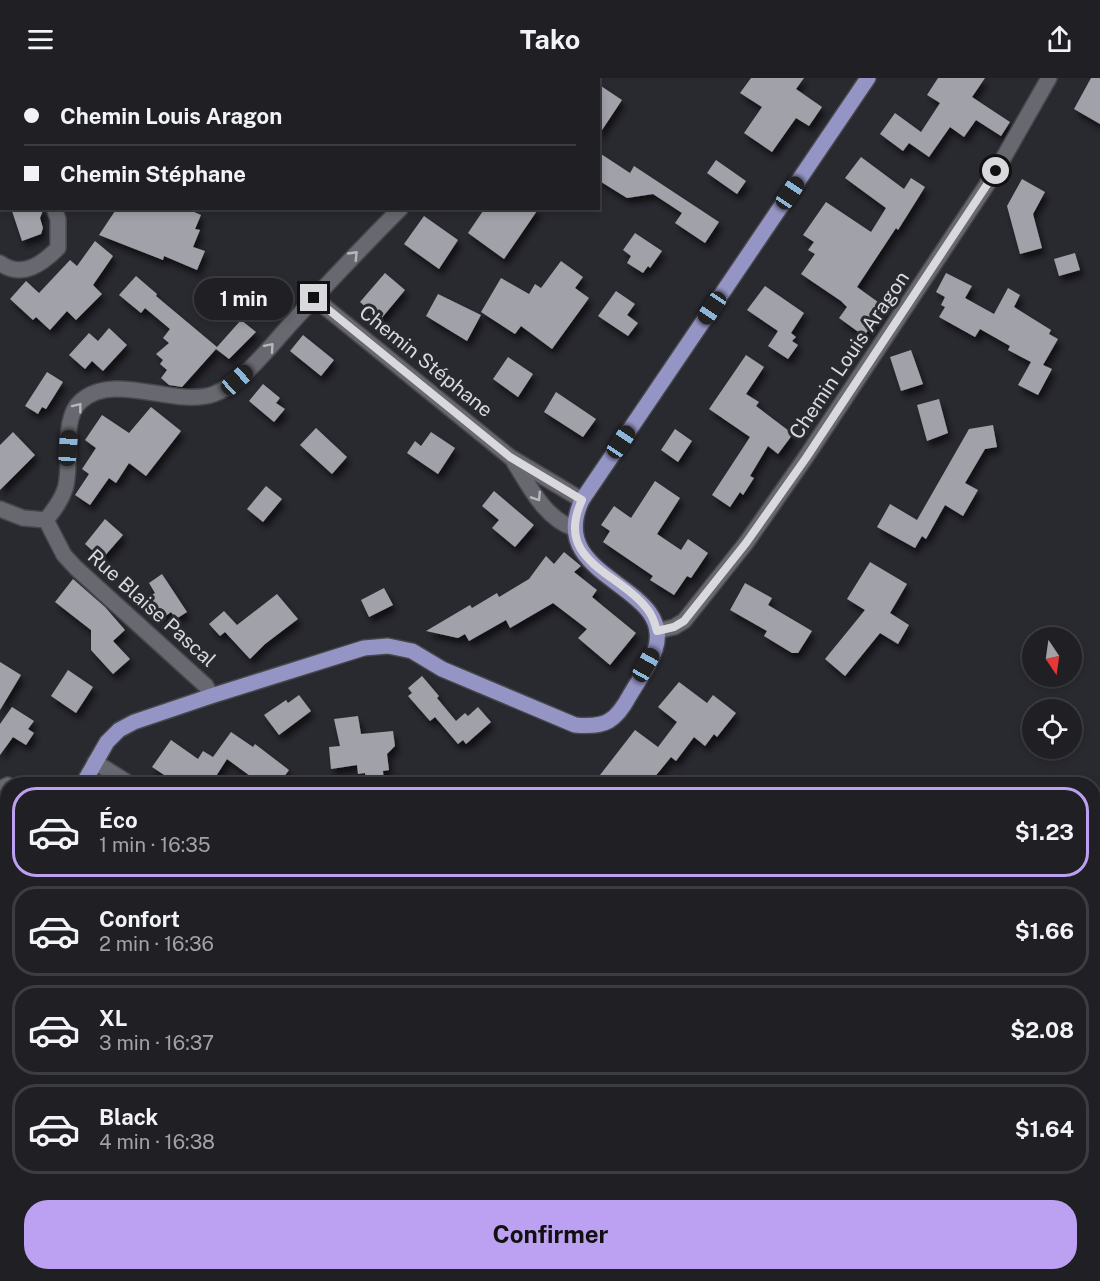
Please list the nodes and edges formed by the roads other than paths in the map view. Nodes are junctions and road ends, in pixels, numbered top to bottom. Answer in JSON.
{"nodes":[{"id":1,"x":868,"y":78,"type":"edge"},
{"id":2,"x":1049,"y":78,"type":"edge"},
{"id":3,"x":55,"y":210,"type":"edge"},
{"id":4,"x":399,"y":210,"type":"edge"},
{"id":5,"x":0,"y":263,"type":"edge"},
{"id":6,"x":314,"y":298,"type":"junction"},
{"id":7,"x":510,"y":457,"type":"junction"},
{"id":8,"x":582,"y":500,"type":"junction"},
{"id":9,"x":0,"y":509,"type":"edge"},
{"id":10,"x":46,"y":519,"type":"junction"},
{"id":11,"x":573,"y":528,"type":"junction"},
{"id":12,"x":657,"y":631,"type":"junction"},
{"id":13,"x":211,"y":696,"type":"junction"},
{"id":14,"x":95,"y":762,"type":"junction"},
{"id":15,"x":87,"y":777,"type":"edge"},
{"id":16,"x":118,"y":777,"type":"edge"}],
"edges":[{"from":1,"to":8,"type":"main road"},
{"from":2,"to":12,"type":"street","name":"Chemin Louis Aragon"},
{"from":3,"to":5,"type":"street"},
{"from":6,"to":4,"type":"street","one_way":true},
{"from":6,"to":7,"type":"street","name":"Chemin Stéphane"},
{"from":10,"to":6,"type":"street","one_way":true},
{"from":7,"to":8,"type":"street","name":"Chemin Stéphane"},
{"from":7,"to":11,"type":"street","name":"Chemin Stéphane","one_way":true},
{"from":8,"to":11,"type":"main road"},
{"from":9,"to":10,"type":"street"},
{"from":10,"to":13,"type":"street","name":"Rue Blaise Pascal"},
{"from":11,"to":12,"type":"main road"},
{"from":12,"to":13,"type":"main road"},
{"from":13,"to":14,"type":"main road"},
{"from":14,"to":15,"type":"main road"},
{"from":14,"to":16,"type":"street"}]}
